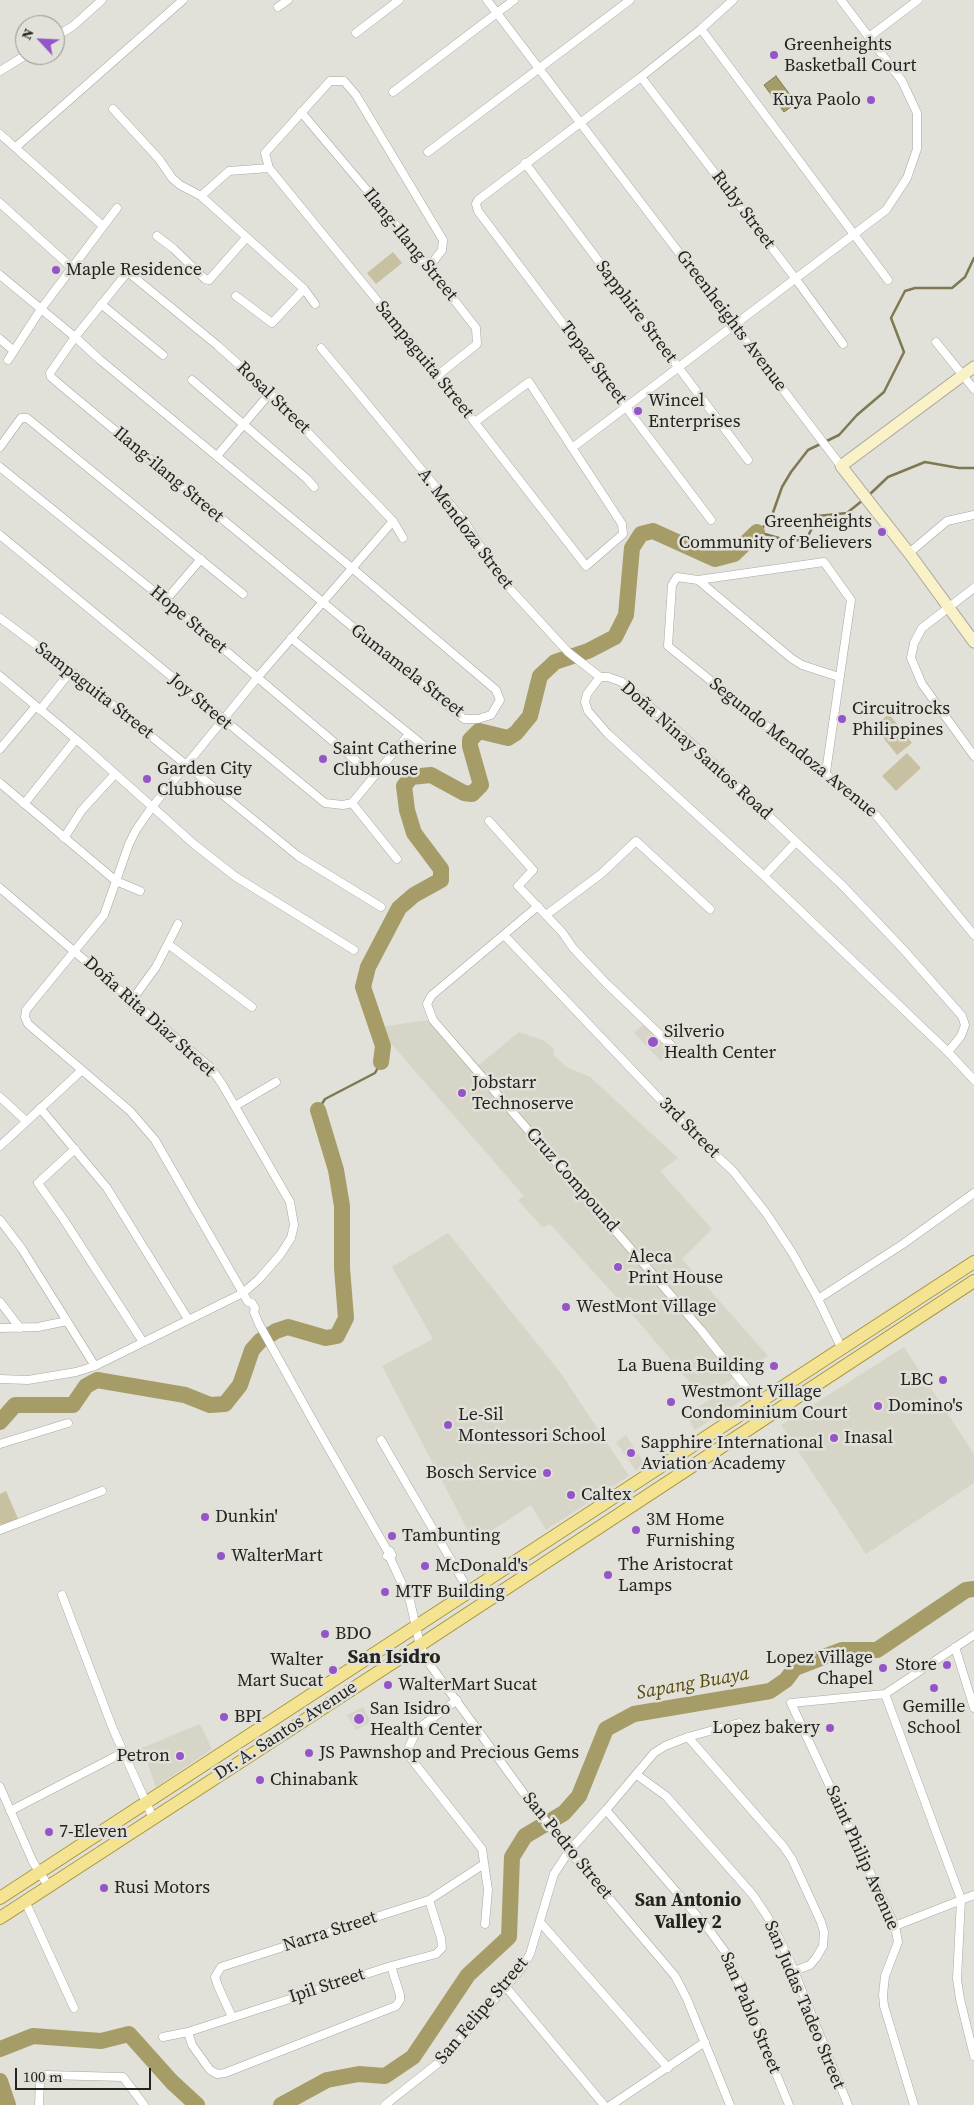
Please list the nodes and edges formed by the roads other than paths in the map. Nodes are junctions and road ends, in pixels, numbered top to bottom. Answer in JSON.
{"nodes":[{"id":1,"x":102,"y":0,"type":"edge"},
{"id":2,"x":183,"y":0,"type":"edge"},
{"id":3,"x":288,"y":0,"type":"edge"},
{"id":4,"x":400,"y":0,"type":"edge"},
{"id":5,"x":487,"y":0,"type":"edge"},
{"id":6,"x":514,"y":0,"type":"edge"},
{"id":7,"x":630,"y":0,"type":"edge"},
{"id":8,"x":733,"y":0,"type":"edge"},
{"id":9,"x":841,"y":0,"type":"edge"},
{"id":10,"x":918,"y":0,"type":"edge"},
{"id":11,"x":278,"y":8,"type":"dead end"},
{"id":12,"x":497,"y":13,"type":"junction"},
{"id":13,"x":701,"y":29,"type":"junction"},
{"id":14,"x":65,"y":31,"type":"edge"},
{"id":15,"x":356,"y":33,"type":"dead end"},
{"id":16,"x":870,"y":38,"type":"junction"},
{"id":17,"x":15,"y":62,"type":"edge"},
{"id":18,"x":540,"y":69,"type":"junction"},
{"id":19,"x":0,"y":71,"type":"edge"},
{"id":20,"x":641,"y":77,"type":"junction"},
{"id":21,"x":394,"y":92,"type":"dead end"},
{"id":22,"x":114,"y":109,"type":"dead end"},
{"id":23,"x":301,"y":112,"type":"junction"},
{"id":24,"x":581,"y":123,"type":"junction"},
{"id":25,"x":0,"y":134,"type":"edge"},
{"id":26,"x":16,"y":147,"type":"junction"},
{"id":27,"x":428,"y":152,"type":"dead end"},
{"id":28,"x":525,"y":164,"type":"junction"},
{"id":29,"x":268,"y":168,"type":"junction"},
{"id":30,"x":201,"y":196,"type":"junction"},
{"id":31,"x":0,"y":203,"type":"edge"},
{"id":32,"x":117,"y":208,"type":"dead end"},
{"id":33,"x":104,"y":226,"type":"junction"},
{"id":34,"x":855,"y":234,"type":"junction"},
{"id":35,"x":157,"y":236,"type":"dead end"},
{"id":36,"x":246,"y":238,"type":"junction"},
{"id":37,"x":429,"y":267,"type":"junction"},
{"id":38,"x":72,"y":268,"type":"junction"},
{"id":39,"x":0,"y":275,"type":"edge"},
{"id":40,"x":795,"y":278,"type":"junction"},
{"id":41,"x":888,"y":280,"type":"dead end"},
{"id":42,"x":304,"y":289,"type":"junction"},
{"id":43,"x":236,"y":296,"type":"dead end"},
{"id":44,"x":101,"y":304,"type":"junction"},
{"id":45,"x":315,"y":304,"type":"dead end"},
{"id":46,"x":41,"y":309,"type":"junction"},
{"id":47,"x":734,"y":324,"type":"junction"},
{"id":48,"x":75,"y":337,"type":"junction"},
{"id":49,"x":0,"y":339,"type":"edge"},
{"id":50,"x":936,"y":342,"type":"dead end"},
{"id":51,"x":842,"y":344,"type":"dead end"},
{"id":52,"x":321,"y":348,"type":"dead end"},
{"id":53,"x":14,"y":350,"type":"junction"},
{"id":54,"x":163,"y":354,"type":"dead end"},
{"id":55,"x":8,"y":360,"type":"dead end"},
{"id":56,"x":678,"y":366,"type":"junction"},
{"id":57,"x":974,"y":367,"type":"edge"},
{"id":58,"x":438,"y":375,"type":"junction"},
{"id":59,"x":962,"y":376,"type":"junction"},
{"id":60,"x":192,"y":380,"type":"dead end"},
{"id":61,"x":974,"y":389,"type":"edge"},
{"id":62,"x":270,"y":393,"type":"junction"},
{"id":63,"x":626,"y":407,"type":"junction"},
{"id":64,"x":475,"y":422,"type":"junction"},
{"id":65,"x":244,"y":426,"type":"junction"},
{"id":66,"x":0,"y":447,"type":"edge"},
{"id":67,"x":572,"y":448,"type":"junction"},
{"id":68,"x":217,"y":456,"type":"junction"},
{"id":69,"x":748,"y":460,"type":"dead end"},
{"id":70,"x":841,"y":466,"type":"junction"},
{"id":71,"x":0,"y":467,"type":"edge"},
{"id":72,"x":314,"y":487,"type":"dead end"},
{"id":73,"x":974,"y":515,"type":"edge"},
{"id":74,"x":711,"y":520,"type":"dead end"},
{"id":75,"x":393,"y":521,"type":"junction"},
{"id":76,"x":0,"y":536,"type":"edge"},
{"id":77,"x":403,"y":538,"type":"dead end"},
{"id":78,"x":909,"y":553,"type":"junction"},
{"id":79,"x":201,"y":559,"type":"junction"},
{"id":80,"x":352,"y":568,"type":"junction"},
{"id":81,"x":698,"y":580,"type":"junction"},
{"id":82,"x":974,"y":588,"type":"edge"},
{"id":83,"x":243,"y":594,"type":"dead end"},
{"id":84,"x":165,"y":600,"type":"junction"},
{"id":85,"x":323,"y":604,"type":"junction"},
{"id":86,"x":948,"y":608,"type":"junction"},
{"id":87,"x":0,"y":618,"type":"edge"},
{"id":88,"x":291,"y":638,"type":"junction"},
{"id":89,"x":974,"y":642,"type":"edge"},
{"id":90,"x":71,"y":671,"type":"junction"},
{"id":91,"x":0,"y":676,"type":"edge"},
{"id":92,"x":600,"y":677,"type":"junction"},
{"id":93,"x":839,"y":677,"type":"junction"},
{"id":94,"x":257,"y":678,"type":"junction"},
{"id":95,"x":38,"y":708,"type":"junction"},
{"id":96,"x":223,"y":721,"type":"junction"},
{"id":97,"x":409,"y":734,"type":"junction"},
{"id":98,"x":76,"y":739,"type":"junction"},
{"id":99,"x":0,"y":749,"type":"edge"},
{"id":100,"x":429,"y":750,"type":"dead end"},
{"id":101,"x":974,"y":756,"type":"edge"},
{"id":102,"x":187,"y":765,"type":"junction"},
{"id":103,"x":826,"y":772,"type":"junction"},
{"id":104,"x":115,"y":774,"type":"junction"},
{"id":105,"x":374,"y":776,"type":"junction"},
{"id":106,"x":0,"y":783,"type":"edge"},
{"id":107,"x":352,"y":803,"type":"junction"},
{"id":108,"x":24,"y":804,"type":"junction"},
{"id":109,"x":152,"y":808,"type":"junction"},
{"id":110,"x":489,"y":821,"type":"dead end"},
{"id":111,"x":64,"y":838,"type":"junction"},
{"id":112,"x":796,"y":842,"type":"junction"},
{"id":113,"x":397,"y":859,"type":"dead end"},
{"id":114,"x":764,"y":876,"type":"junction"},
{"id":115,"x":116,"y":881,"type":"junction"},
{"id":116,"x":0,"y":888,"type":"edge"},
{"id":117,"x":140,"y":891,"type":"dead end"},
{"id":118,"x":381,"y":906,"type":"dead end"},
{"id":119,"x":538,"y":906,"type":"junction"},
{"id":120,"x":710,"y":909,"type":"dead end"},
{"id":121,"x":546,"y":915,"type":"junction"},
{"id":122,"x":178,"y":924,"type":"dead end"},
{"id":123,"x":504,"y":935,"type":"junction"},
{"id":124,"x":974,"y":935,"type":"edge"},
{"id":125,"x":168,"y":944,"type":"junction"},
{"id":126,"x":354,"y":950,"type":"dead end"},
{"id":127,"x":75,"y":951,"type":"junction"},
{"id":128,"x":132,"y":1000,"type":"junction"},
{"id":129,"x":252,"y":1007,"type":"dead end"},
{"id":130,"x":676,"y":1050,"type":"dead end"},
{"id":131,"x":948,"y":1052,"type":"junction"},
{"id":132,"x":81,"y":1071,"type":"junction"},
{"id":133,"x":974,"y":1080,"type":"edge"},
{"id":134,"x":276,"y":1082,"type":"dead end"},
{"id":135,"x":0,"y":1097,"type":"edge"},
{"id":136,"x":235,"y":1106,"type":"junction"},
{"id":137,"x":40,"y":1108,"type":"junction"},
{"id":138,"x":26,"y":1121,"type":"junction"},
{"id":139,"x":0,"y":1146,"type":"edge"},
{"id":140,"x":75,"y":1149,"type":"junction"},
{"id":141,"x":974,"y":1192,"type":"edge"},
{"id":142,"x":1,"y":1222,"type":"edge"},
{"id":143,"x":974,"y":1262,"type":"edge"},
{"id":144,"x":974,"y":1281,"type":"edge"},
{"id":145,"x":243,"y":1293,"type":"junction"},
{"id":146,"x":818,"y":1299,"type":"junction"},
{"id":147,"x":0,"y":1302,"type":"edge"},
{"id":148,"x":188,"y":1319,"type":"junction"},
{"id":149,"x":67,"y":1320,"type":"junction"},
{"id":150,"x":0,"y":1328,"type":"edge"},
{"id":151,"x":20,"y":1328,"type":"junction"},
{"id":152,"x":142,"y":1342,"type":"junction"},
{"id":153,"x":841,"y":1347,"type":"junction"},
{"id":154,"x":95,"y":1366,"type":"junction"},
{"id":155,"x":0,"y":1379,"type":"edge"},
{"id":156,"x":769,"y":1396,"type":"junction"},
{"id":157,"x":757,"y":1401,"type":"junction"},
{"id":158,"x":779,"y":1410,"type":"junction"},
{"id":159,"x":68,"y":1423,"type":"dead end"},
{"id":160,"x":381,"y":1440,"type":"dead end"},
{"id":161,"x":0,"y":1444,"type":"edge"},
{"id":162,"x":102,"y":1491,"type":"dead end"},
{"id":163,"x":0,"y":1530,"type":"edge"},
{"id":164,"x":469,"y":1591,"type":"junction"},
{"id":165,"x":62,"y":1595,"type":"dead end"},
{"id":166,"x":415,"y":1628,"type":"junction"},
{"id":167,"x":974,"y":1634,"type":"edge"},
{"id":168,"x":420,"y":1645,"type":"junction"},
{"id":169,"x":955,"y":1647,"type":"junction"},
{"id":170,"x":885,"y":1694,"type":"junction"},
{"id":171,"x":456,"y":1700,"type":"junction"},
{"id":172,"x":974,"y":1708,"type":"edge"},
{"id":173,"x":739,"y":1723,"type":"dead end"},
{"id":174,"x":688,"y":1737,"type":"junction"},
{"id":175,"x":124,"y":1752,"type":"junction"},
{"id":176,"x":637,"y":1775,"type":"junction"},
{"id":177,"x":0,"y":1786,"type":"edge"},
{"id":178,"x":145,"y":1802,"type":"junction"},
{"id":179,"x":606,"y":1810,"type":"junction"},
{"id":180,"x":10,"y":1811,"type":"junction"},
{"id":181,"x":153,"y":1818,"type":"junction"},
{"id":182,"x":569,"y":1851,"type":"junction"},
{"id":183,"x":484,"y":1864,"type":"junction"},
{"id":184,"x":39,"y":1871,"type":"junction"},
{"id":185,"x":49,"y":1887,"type":"junction"},
{"id":186,"x":974,"y":1894,"type":"edge"},
{"id":187,"x":0,"y":1898,"type":"edge"},
{"id":188,"x":961,"y":1899,"type":"junction"},
{"id":189,"x":429,"y":1900,"type":"junction"},
{"id":190,"x":26,"y":1901,"type":"junction"},
{"id":191,"x":0,"y":1918,"type":"edge"},
{"id":192,"x":540,"y":1922,"type":"junction"},
{"id":193,"x":485,"y":1924,"type":"dead end"},
{"id":194,"x":895,"y":1926,"type":"junction"},
{"id":195,"x":391,"y":1966,"type":"junction"},
{"id":196,"x":794,"y":1971,"type":"junction"},
{"id":197,"x":506,"y":1987,"type":"junction"},
{"id":198,"x":74,"y":2008,"type":"dead end"},
{"id":199,"x":232,"y":2016,"type":"junction"},
{"id":200,"x":188,"y":2032,"type":"junction"},
{"id":201,"x":163,"y":2037,"type":"dead end"},
{"id":202,"x":706,"y":2042,"type":"junction"},
{"id":203,"x":974,"y":2056,"type":"edge"},
{"id":204,"x":668,"y":2068,"type":"junction"},
{"id":205,"x":39,"y":2105,"type":"edge"},
{"id":206,"x":144,"y":2105,"type":"edge"},
{"id":207,"x":385,"y":2105,"type":"edge"},
{"id":208,"x":604,"y":2105,"type":"edge"},
{"id":209,"x":611,"y":2105,"type":"edge"},
{"id":210,"x":730,"y":2105,"type":"edge"},
{"id":211,"x":789,"y":2105,"type":"edge"},
{"id":212,"x":848,"y":2105,"type":"edge"},
{"id":213,"x":914,"y":2105,"type":"edge"}],
"edges":[{"from":1,"to":14,"type":"street"},
{"from":2,"to":26,"type":"street"},
{"from":3,"to":11,"type":"street"},
{"from":4,"to":15,"type":"street"},
{"from":5,"to":12,"type":"street","name":"Greenheights Avenue"},
{"from":6,"to":12,"type":"street"},
{"from":7,"to":18,"type":"street"},
{"from":8,"to":13,"type":"street"},
{"from":9,"to":16,"type":"street"},
{"from":10,"to":16,"type":"street"},
{"from":12,"to":18,"type":"street","name":"Greenheights Avenue"},
{"from":12,"to":21,"type":"street"},
{"from":13,"to":20,"type":"street"},
{"from":13,"to":34,"type":"street"},
{"from":16,"to":34,"type":"street"},
{"from":17,"to":19,"type":"street"},
{"from":18,"to":24,"type":"street","name":"Greenheights Avenue"},
{"from":18,"to":27,"type":"street"},
{"from":20,"to":24,"type":"street"},
{"from":20,"to":40,"type":"street","name":"Ruby Street"},
{"from":22,"to":30,"type":"street"},
{"from":23,"to":29,"type":"street"},
{"from":23,"to":37,"type":"street","name":"Ilang-Ilang Street"},
{"from":23,"to":37,"type":"street"},
{"from":24,"to":28,"type":"street"},
{"from":24,"to":47,"type":"street","name":"Greenheights Avenue"},
{"from":25,"to":26,"type":"street"},
{"from":26,"to":33,"type":"street"},
{"from":28,"to":56,"type":"street","name":"Sapphire Street"},
{"from":28,"to":63,"type":"street","name":"Topaz Street"},
{"from":29,"to":30,"type":"street"},
{"from":29,"to":58,"type":"street","name":"Sampaguita Street"},
{"from":30,"to":36,"type":"street"},
{"from":31,"to":38,"type":"street"},
{"from":32,"to":33,"type":"street"},
{"from":33,"to":38,"type":"street"},
{"from":34,"to":40,"type":"street"},
{"from":34,"to":41,"type":"street"},
{"from":35,"to":36,"type":"street"},
{"from":36,"to":42,"type":"street"},
{"from":37,"to":58,"type":"street","name":"Ilang-Ilang Street"},
{"from":38,"to":46,"type":"street"},
{"from":39,"to":46,"type":"street"},
{"from":40,"to":47,"type":"street"},
{"from":40,"to":51,"type":"street","name":"Ruby Street"},
{"from":42,"to":43,"type":"street"},
{"from":42,"to":45,"type":"street"},
{"from":44,"to":48,"type":"street"},
{"from":44,"to":54,"type":"street"},
{"from":44,"to":62,"type":"street","name":"Rosal Street"},
{"from":46,"to":48,"type":"street"},
{"from":46,"to":53,"type":"street"},
{"from":47,"to":56,"type":"street"},
{"from":47,"to":70,"type":"street","name":"Greenheights Avenue"},
{"from":48,"to":68,"type":"street"},
{"from":48,"to":85,"type":"street","name":"Ilang-ilang Street"},
{"from":49,"to":53,"type":"street"},
{"from":50,"to":59,"type":"street"},
{"from":52,"to":92,"type":"street","name":"A. Mendoza Street"},
{"from":53,"to":55,"type":"street"},
{"from":56,"to":63,"type":"street"},
{"from":56,"to":69,"type":"street","name":"Sapphire Street"},
{"from":57,"to":59,"type":"street"},
{"from":58,"to":64,"type":"street","name":"Sampaguita Street"},
{"from":59,"to":61,"type":"street"},
{"from":59,"to":70,"type":"street"},
{"from":60,"to":65,"type":"street"},
{"from":62,"to":65,"type":"street"},
{"from":62,"to":75,"type":"street","name":"Rosal Street"},
{"from":63,"to":67,"type":"street"},
{"from":63,"to":74,"type":"street","name":"Topaz Street"},
{"from":64,"to":67,"type":"street"},
{"from":64,"to":67,"type":"street","name":"Sampaguita Street"},
{"from":65,"to":68,"type":"street"},
{"from":65,"to":72,"type":"street"},
{"from":66,"to":79,"type":"street"},
{"from":68,"to":80,"type":"street"},
{"from":70,"to":78,"type":"street","name":"Greenheights Avenue"},
{"from":71,"to":84,"type":"street","name":"Hope Street"},
{"from":73,"to":78,"type":"street"},
{"from":75,"to":77,"type":"street","name":"Rosal Street"},
{"from":75,"to":80,"type":"street"},
{"from":76,"to":96,"type":"street","name":"Joy Street"},
{"from":78,"to":86,"type":"street","name":"Greenheights Avenue"},
{"from":79,"to":83,"type":"street"},
{"from":79,"to":84,"type":"street"},
{"from":80,"to":85,"type":"street"},
{"from":80,"to":85,"type":"street","name":"Gumamela Street"},
{"from":81,"to":93,"type":"street"},
{"from":81,"to":93,"type":"street"},
{"from":81,"to":103,"type":"street","name":"Segundo Mendoza Avenue"},
{"from":82,"to":86,"type":"street"},
{"from":84,"to":94,"type":"street","name":"Hope Street"},
{"from":85,"to":88,"type":"street"},
{"from":86,"to":89,"type":"street","name":"Greenheights Avenue"},
{"from":86,"to":101,"type":"street"},
{"from":87,"to":90,"type":"street","name":"Sampaguita Street"},
{"from":88,"to":94,"type":"street"},
{"from":88,"to":97,"type":"street"},
{"from":90,"to":95,"type":"street"},
{"from":90,"to":102,"type":"street","name":"Sampaguita Street"},
{"from":91,"to":95,"type":"street"},
{"from":92,"to":112,"type":"street","name":"Doña Ninay Santos Road"},
{"from":92,"to":114,"type":"street","name":"Doña Ninay Santos Road"},
{"from":93,"to":103,"type":"street"},
{"from":94,"to":96,"type":"street"},
{"from":94,"to":105,"type":"street","name":"Hope Street"},
{"from":95,"to":98,"type":"street"},
{"from":95,"to":99,"type":"street"},
{"from":96,"to":102,"type":"street"},
{"from":96,"to":107,"type":"street","name":"Joy Street"},
{"from":97,"to":100,"type":"street"},
{"from":97,"to":105,"type":"street"},
{"from":98,"to":104,"type":"street"},
{"from":98,"to":108,"type":"street"},
{"from":102,"to":109,"type":"street"},
{"from":102,"to":118,"type":"street","name":"Sampaguita Street"},
{"from":103,"to":124,"type":"street","name":"Segundo Mendoza Avenue"},
{"from":104,"to":109,"type":"street"},
{"from":104,"to":111,"type":"street"},
{"from":105,"to":107,"type":"street"},
{"from":106,"to":108,"type":"street"},
{"from":107,"to":113,"type":"street"},
{"from":108,"to":111,"type":"street"},
{"from":109,"to":115,"type":"street"},
{"from":109,"to":126,"type":"street"},
{"from":110,"to":119,"type":"street"},
{"from":111,"to":115,"type":"street"},
{"from":112,"to":114,"type":"street"},
{"from":112,"to":131,"type":"street","name":"Doña Ninay Santos Road"},
{"from":114,"to":131,"type":"street","name":"Doña Ninay Santos Road"},
{"from":115,"to":117,"type":"street"},
{"from":115,"to":127,"type":"street","name":"San Pedro Street"},
{"from":116,"to":127,"type":"street","name":"Doña Rita Diaz Street"},
{"from":119,"to":121,"type":"street"},
{"from":119,"to":123,"type":"street","name":"Cruz Compound"},
{"from":120,"to":121,"type":"street"},
{"from":121,"to":130,"type":"street"},
{"from":122,"to":125,"type":"street"},
{"from":123,"to":146,"type":"street","name":"3rd Street"},
{"from":123,"to":157,"type":"street","name":"Cruz Compound"},
{"from":125,"to":128,"type":"street"},
{"from":125,"to":129,"type":"street"},
{"from":127,"to":128,"type":"street","name":"Doña Rita Diaz Street"},
{"from":127,"to":132,"type":"street","name":"San Pedro Street"},
{"from":128,"to":136,"type":"street","name":"Doña Rita Diaz Street"},
{"from":131,"to":133,"type":"street","name":"Doña Ninay Santos Road"},
{"from":132,"to":137,"type":"street"},
{"from":132,"to":145,"type":"street","name":"San Pedro Street"},
{"from":134,"to":136,"type":"street"},
{"from":135,"to":138,"type":"street"},
{"from":136,"to":145,"type":"street","name":"Doña Rita Diaz Street"},
{"from":137,"to":138,"type":"street"},
{"from":137,"to":140,"type":"street"},
{"from":138,"to":139,"type":"street"},
{"from":140,"to":148,"type":"street"},
{"from":140,"to":152,"type":"street"},
{"from":141,"to":146,"type":"street"},
{"from":142,"to":149,"type":"street"},
{"from":143,"to":153,"type":"main road","name":"Dr. A. Santos Avenue"},
{"from":144,"to":158,"type":"main road","name":"Dr. A. Santos Avenue"},
{"from":145,"to":148,"type":"street","name":"Doña Rita Diaz Street"},
{"from":145,"to":166,"type":"street","name":"San Pedro Street"},
{"from":146,"to":153,"type":"street","name":"3rd Street"},
{"from":147,"to":151,"type":"street"},
{"from":148,"to":152,"type":"street","name":"Doña Rita Diaz Street"},
{"from":149,"to":151,"type":"street"},
{"from":149,"to":154,"type":"street"},
{"from":150,"to":151,"type":"street"},
{"from":152,"to":154,"type":"street","name":"Doña Rita Diaz Street"},
{"from":153,"to":156,"type":"main road","name":"Dr. A. Santos Avenue"},
{"from":154,"to":155,"type":"street","name":"Doña Rita Diaz Street"},
{"from":156,"to":157,"type":"main road","name":"Dr. A. Santos Avenue"},
{"from":156,"to":158,"type":"main road"},
{"from":157,"to":164,"type":"main road","name":"Dr. A. Santos Avenue"},
{"from":158,"to":168,"type":"main road","name":"Dr. A. Santos Avenue"},
{"from":159,"to":161,"type":"street"},
{"from":160,"to":164,"type":"street"},
{"from":162,"to":163,"type":"street"},
{"from":164,"to":166,"type":"main road","name":"Dr. A. Santos Avenue"},
{"from":165,"to":175,"type":"street"},
{"from":166,"to":168,"type":"street","name":"San Pedro Street"},
{"from":166,"to":178,"type":"main road","name":"Dr. A. Santos Avenue"},
{"from":167,"to":169,"type":"street"},
{"from":168,"to":171,"type":"street","name":"San Pedro Street"},
{"from":168,"to":181,"type":"main road","name":"Dr. A. Santos Avenue"},
{"from":169,"to":170,"type":"street"},
{"from":169,"to":172,"type":"street"},
{"from":170,"to":188,"type":"street"},
{"from":170,"to":194,"type":"street","name":"Saint Philip Avenue"},
{"from":171,"to":182,"type":"street","name":"San Pedro Street"},
{"from":171,"to":183,"type":"street"},
{"from":173,"to":174,"type":"street","name":"San Felipe Street"},
{"from":174,"to":176,"type":"street","name":"San Felipe Street"},
{"from":174,"to":196,"type":"street"},
{"from":175,"to":178,"type":"street"},
{"from":175,"to":180,"type":"street"},
{"from":176,"to":179,"type":"street","name":"San Felipe Street"},
{"from":176,"to":196,"type":"street","name":"San Judas Tadeo Street"},
{"from":177,"to":180,"type":"street"},
{"from":178,"to":181,"type":"street"},
{"from":178,"to":184,"type":"main road","name":"Dr. A. Santos Avenue"},
{"from":179,"to":182,"type":"street","name":"San Felipe Street"},
{"from":179,"to":211,"type":"street","name":"San Pablo Street"},
{"from":180,"to":184,"type":"street"},
{"from":181,"to":185,"type":"main road","name":"Dr. A. Santos Avenue"},
{"from":182,"to":192,"type":"street","name":"San Felipe Street"},
{"from":182,"to":202,"type":"street","name":"San Pedro Street"},
{"from":183,"to":189,"type":"street","name":"Narra Street"},
{"from":183,"to":193,"type":"street"},
{"from":184,"to":185,"type":"street"},
{"from":184,"to":187,"type":"main road","name":"Dr. A. Santos Avenue"},
{"from":185,"to":190,"type":"main road","name":"Dr. A. Santos Avenue"},
{"from":186,"to":188,"type":"street"},
{"from":188,"to":194,"type":"street"},
{"from":188,"to":203,"type":"street"},
{"from":189,"to":195,"type":"street","name":"Ipil Street"},
{"from":189,"to":199,"type":"street","name":"Narra Street"},
{"from":190,"to":191,"type":"main road","name":"Dr. A. Santos Avenue"},
{"from":190,"to":198,"type":"street"},
{"from":192,"to":197,"type":"street","name":"San Felipe Street"},
{"from":192,"to":204,"type":"street"},
{"from":194,"to":213,"type":"street","name":"Saint Philip Avenue"},
{"from":195,"to":199,"type":"street","name":"Ipil Street"},
{"from":195,"to":200,"type":"street"},
{"from":196,"to":212,"type":"street","name":"San Judas Tadeo Street"},
{"from":197,"to":207,"type":"street","name":"San Felipe Street"},
{"from":197,"to":208,"type":"street"},
{"from":199,"to":200,"type":"street","name":"Ipil Street"},
{"from":200,"to":201,"type":"street","name":"Ipil Street"},
{"from":202,"to":204,"type":"street"},
{"from":202,"to":210,"type":"street","name":"San Pedro Street"},
{"from":204,"to":209,"type":"street"},
{"from":205,"to":206,"type":"street"}]}
